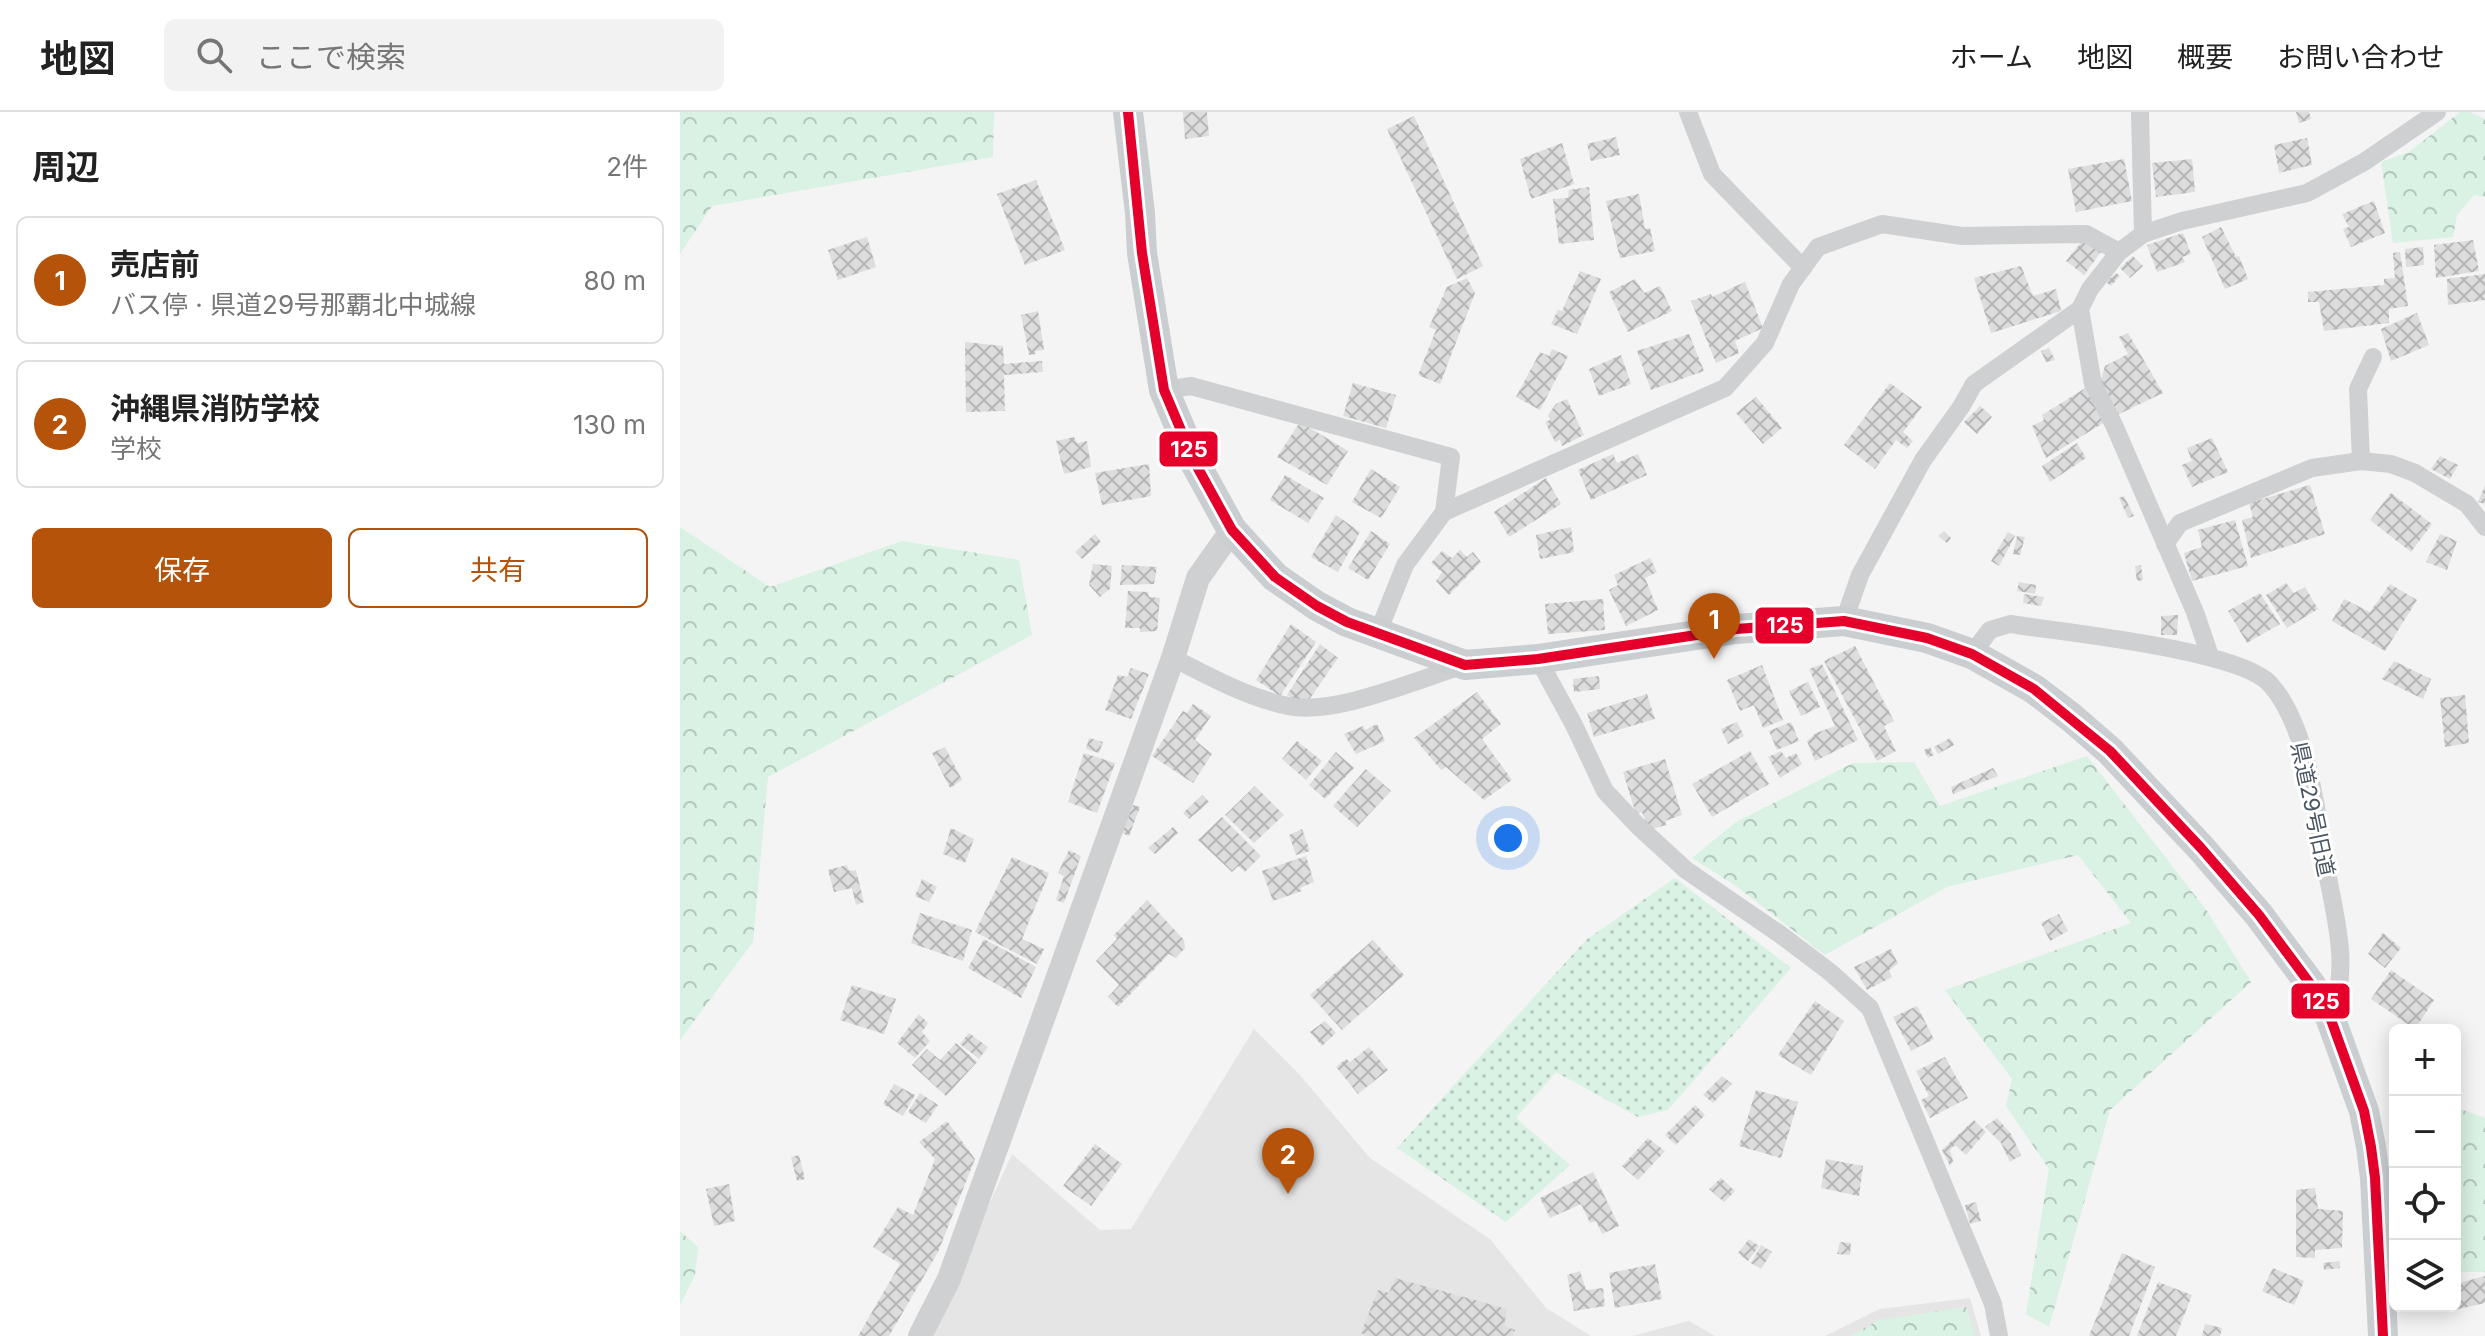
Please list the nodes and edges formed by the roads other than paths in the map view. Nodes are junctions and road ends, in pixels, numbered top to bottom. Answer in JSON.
{"nodes":[{"id":1,"x":1128,"y":112,"type":"edge"},
{"id":2,"x":1688,"y":112,"type":"edge"},
{"id":3,"x":2140,"y":112,"type":"edge"},
{"id":4,"x":2437,"y":112,"type":"edge"},
{"id":5,"x":2143,"y":234,"type":"junction"},
{"id":6,"x":2119,"y":252,"type":"junction"},
{"id":7,"x":1803,"y":268,"type":"junction"},
{"id":8,"x":2080,"y":309,"type":"junction"},
{"id":9,"x":2373,"y":357,"type":"dead end"},
{"id":10,"x":1164,"y":390,"type":"junction"},
{"id":11,"x":2361,"y":461,"type":"junction"},
{"id":12,"x":1444,"y":512,"type":"junction"},
{"id":13,"x":2485,"y":527,"type":"edge"},
{"id":14,"x":1232,"y":530,"type":"junction"},
{"id":15,"x":2165,"y":544,"type":"junction"},
{"id":16,"x":1844,"y":621,"type":"junction"},
{"id":17,"x":1377,"y":635,"type":"junction"},
{"id":18,"x":1972,"y":654,"type":"junction"},
{"id":19,"x":2210,"y":656,"type":"junction"},
{"id":20,"x":1173,"y":658,"type":"junction"},
{"id":21,"x":1538,"y":659,"type":"junction"},
{"id":22,"x":1465,"y":665,"type":"junction"},
{"id":23,"x":2330,"y":1017,"type":"junction"},
{"id":24,"x":920,"y":1336,"type":"edge"},
{"id":25,"x":1999,"y":1336,"type":"edge"},
{"id":26,"x":2383,"y":1336,"type":"edge"}],
"edges":[{"from":1,"to":10,"type":"main road"},
{"from":2,"to":7,"type":"street"},
{"from":3,"to":5,"type":"street"},
{"from":4,"to":5,"type":"street"},
{"from":5,"to":6,"type":"street"},
{"from":6,"to":7,"type":"street"},
{"from":6,"to":8,"type":"street"},
{"from":7,"to":12,"type":"street"},
{"from":8,"to":15,"type":"street"},
{"from":8,"to":16,"type":"street"},
{"from":9,"to":11,"type":"street"},
{"from":10,"to":12,"type":"street"},
{"from":10,"to":14,"type":"main road"},
{"from":11,"to":13,"type":"street"},
{"from":11,"to":15,"type":"street"},
{"from":12,"to":17,"type":"street"},
{"from":14,"to":17,"type":"main road"},
{"from":14,"to":20,"type":"street"},
{"from":15,"to":19,"type":"street"},
{"from":16,"to":18,"type":"main road"},
{"from":16,"to":21,"type":"main road"},
{"from":17,"to":22,"type":"main road"},
{"from":18,"to":19,"type":"street","name":"県道29号旧道"},
{"from":18,"to":23,"type":"main road"},
{"from":19,"to":23,"type":"street","name":"県道29号旧道"},
{"from":20,"to":22,"type":"street"},
{"from":20,"to":24,"type":"street"},
{"from":21,"to":22,"type":"main road"},
{"from":21,"to":25,"type":"street"},
{"from":23,"to":26,"type":"main road"}]}
